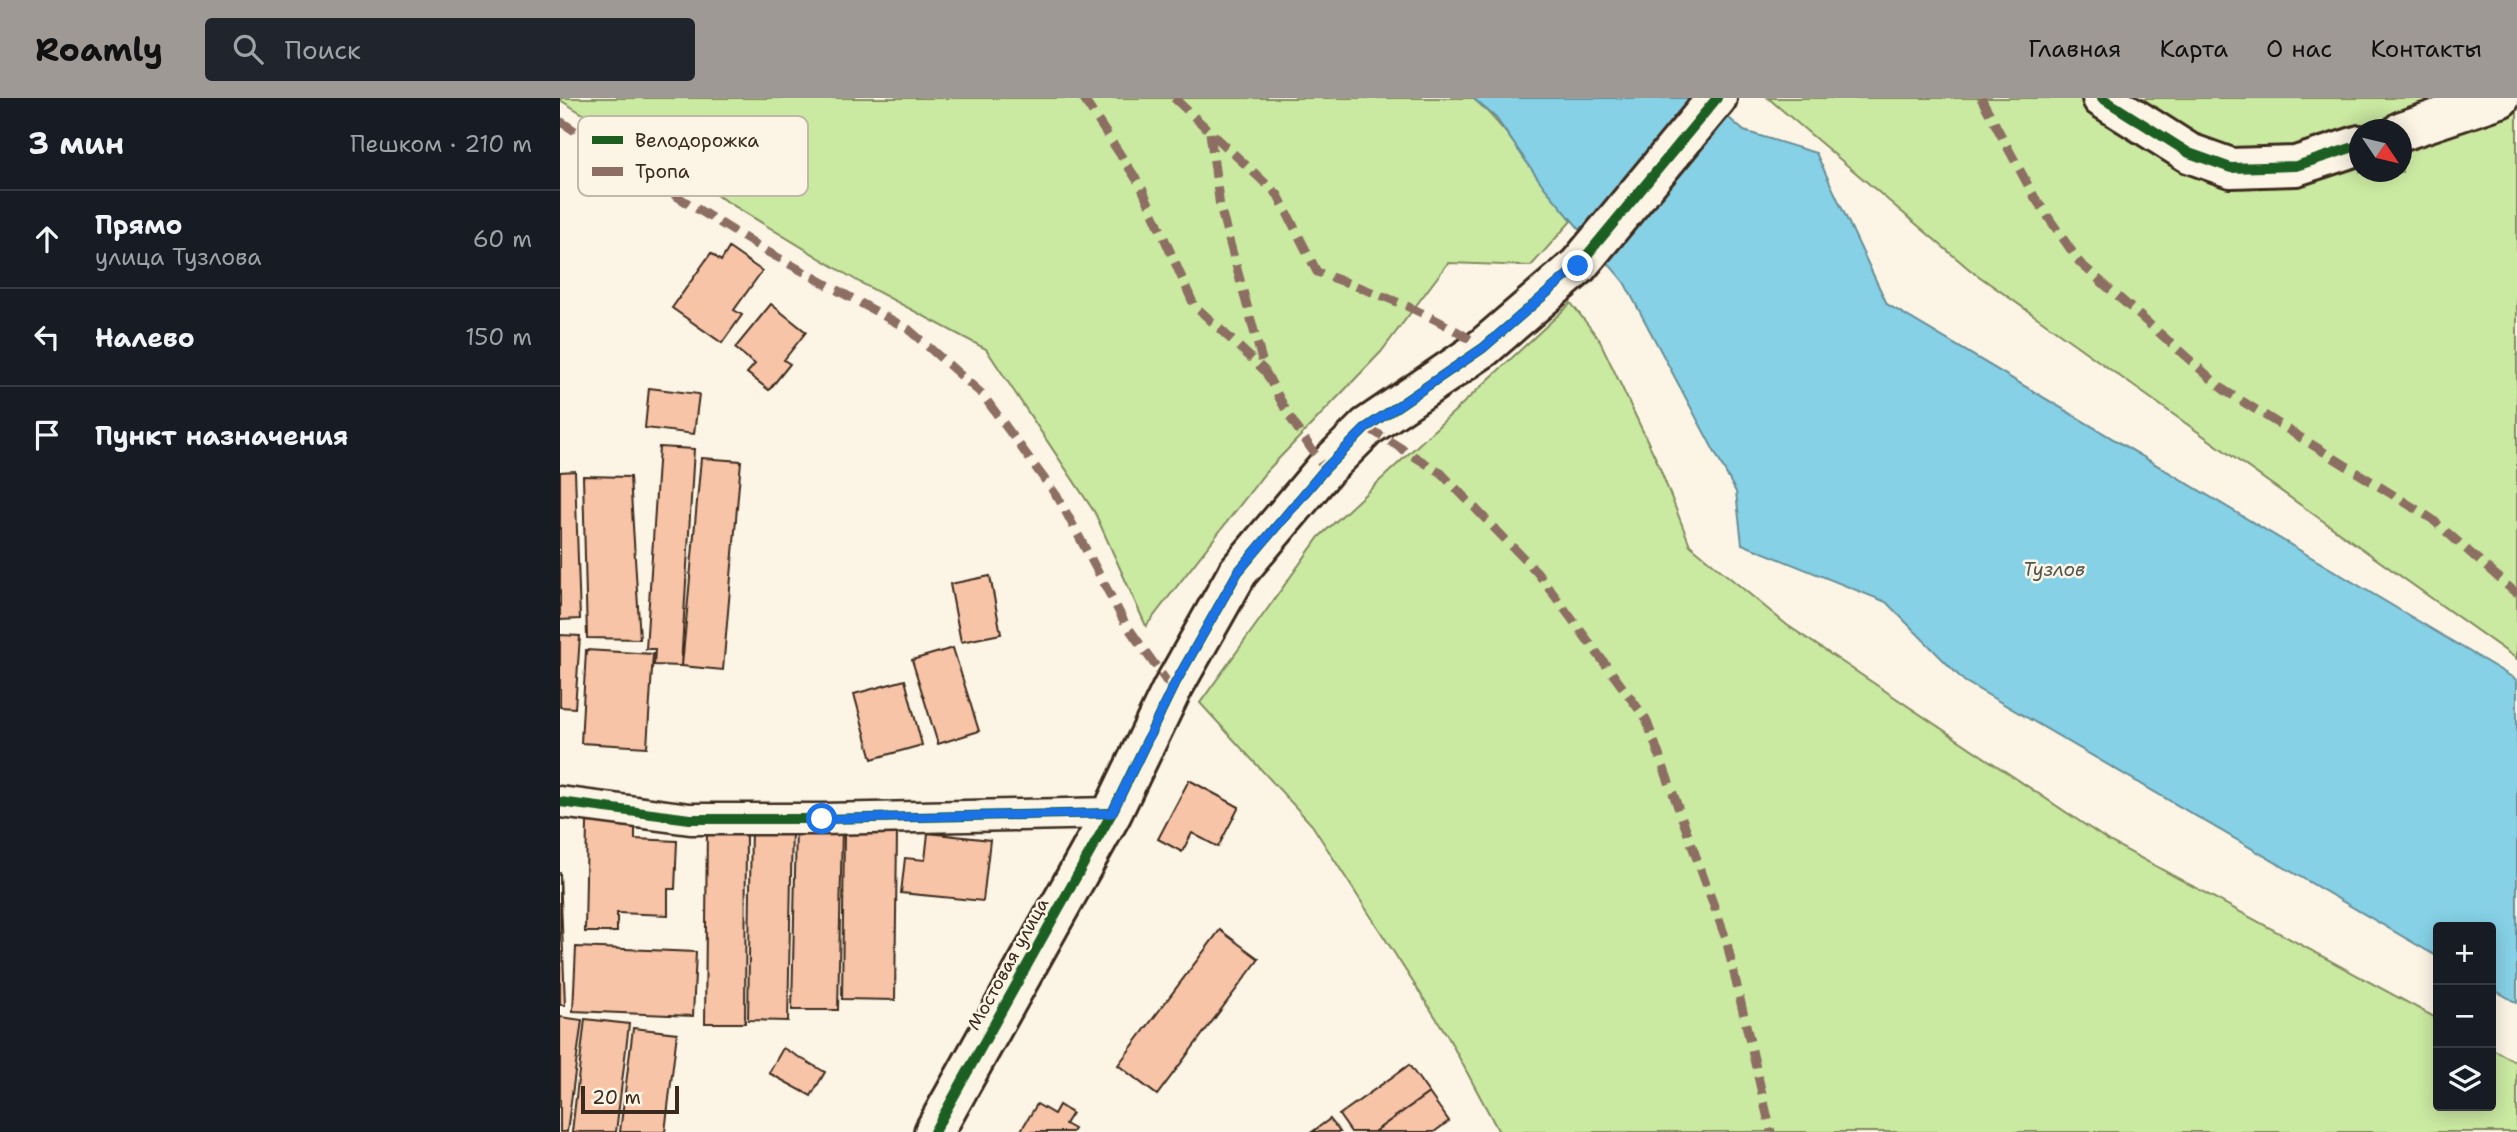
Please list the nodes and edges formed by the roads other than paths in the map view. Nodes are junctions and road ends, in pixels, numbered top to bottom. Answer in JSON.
{"nodes":[{"id":1,"x":1717,"y":98,"type":"edge"},
{"id":2,"x":2102,"y":98,"type":"edge"},
{"id":3,"x":2500,"y":98,"type":"edge"},
{"id":4,"x":2412,"y":128,"type":"edge"},
{"id":5,"x":2349,"y":149,"type":"edge"},
{"id":6,"x":560,"y":802,"type":"edge"},
{"id":7,"x":1112,"y":813,"type":"junction"},
{"id":8,"x":934,"y":1132,"type":"edge"}],
"edges":[{"from":1,"to":7,"type":"street","name":"Мостовая улица"},
{"from":2,"to":5,"type":"street"},
{"from":3,"to":4,"type":"street"},
{"from":6,"to":7,"type":"street"},
{"from":7,"to":8,"type":"street","name":"Мостовая улица"}]}
